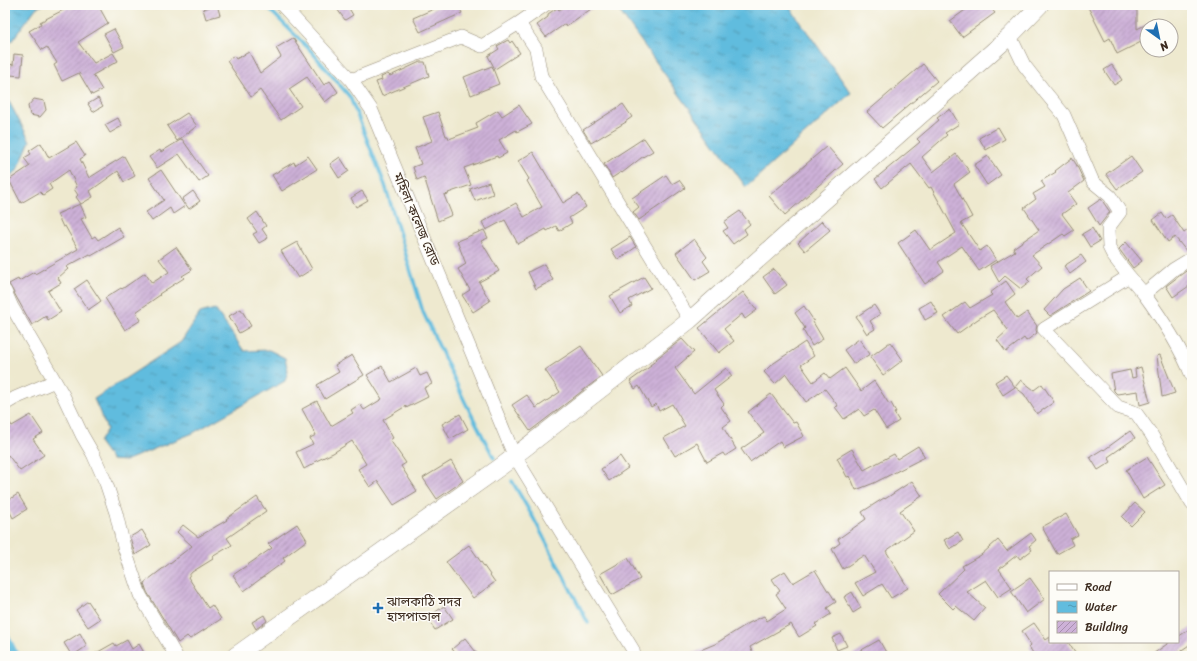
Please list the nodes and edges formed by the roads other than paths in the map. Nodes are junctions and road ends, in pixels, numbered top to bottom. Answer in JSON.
{"nodes":[{"id":1,"x":282,"y":5,"type":"edge"},
{"id":2,"x":545,"y":5,"type":"edge"},
{"id":3,"x":1040,"y":5,"type":"edge"},
{"id":4,"x":519,"y":23,"type":"junction"},
{"id":5,"x":1010,"y":36,"type":"junction"},
{"id":6,"x":351,"y":80,"type":"junction"},
{"id":7,"x":1192,"y":258,"type":"edge"},
{"id":8,"x":1129,"y":276,"type":"junction"},
{"id":9,"x":5,"y":291,"type":"edge"},
{"id":10,"x":1144,"y":294,"type":"junction"},
{"id":11,"x":690,"y":320,"type":"junction"},
{"id":12,"x":1192,"y":376,"type":"edge"},
{"id":13,"x":55,"y":381,"type":"junction"},
{"id":14,"x":5,"y":404,"type":"edge"},
{"id":15,"x":514,"y":455,"type":"junction"},
{"id":16,"x":1192,"y":504,"type":"edge"},
{"id":17,"x":176,"y":656,"type":"edge"},
{"id":18,"x":235,"y":656,"type":"edge"},
{"id":19,"x":634,"y":656,"type":"edge"}],
"edges":[{"from":1,"to":6,"type":"street","name":"মহিলা কলেজ রোড"},
{"from":2,"to":4,"type":"street"},
{"from":3,"to":5,"type":"main road"},
{"from":4,"to":6,"type":"street"},
{"from":4,"to":11,"type":"street"},
{"from":5,"to":8,"type":"street"},
{"from":5,"to":11,"type":"main road"},
{"from":6,"to":15,"type":"street","name":"মহিলা কলেজ রোড"},
{"from":7,"to":10,"type":"street"},
{"from":8,"to":10,"type":"street"},
{"from":8,"to":16,"type":"street"},
{"from":9,"to":13,"type":"street"},
{"from":10,"to":12,"type":"street"},
{"from":11,"to":15,"type":"main road"},
{"from":13,"to":14,"type":"street"},
{"from":13,"to":17,"type":"street"},
{"from":15,"to":18,"type":"main road"},
{"from":15,"to":19,"type":"street","name":"মহিলা কলেজ রোড"}]}
